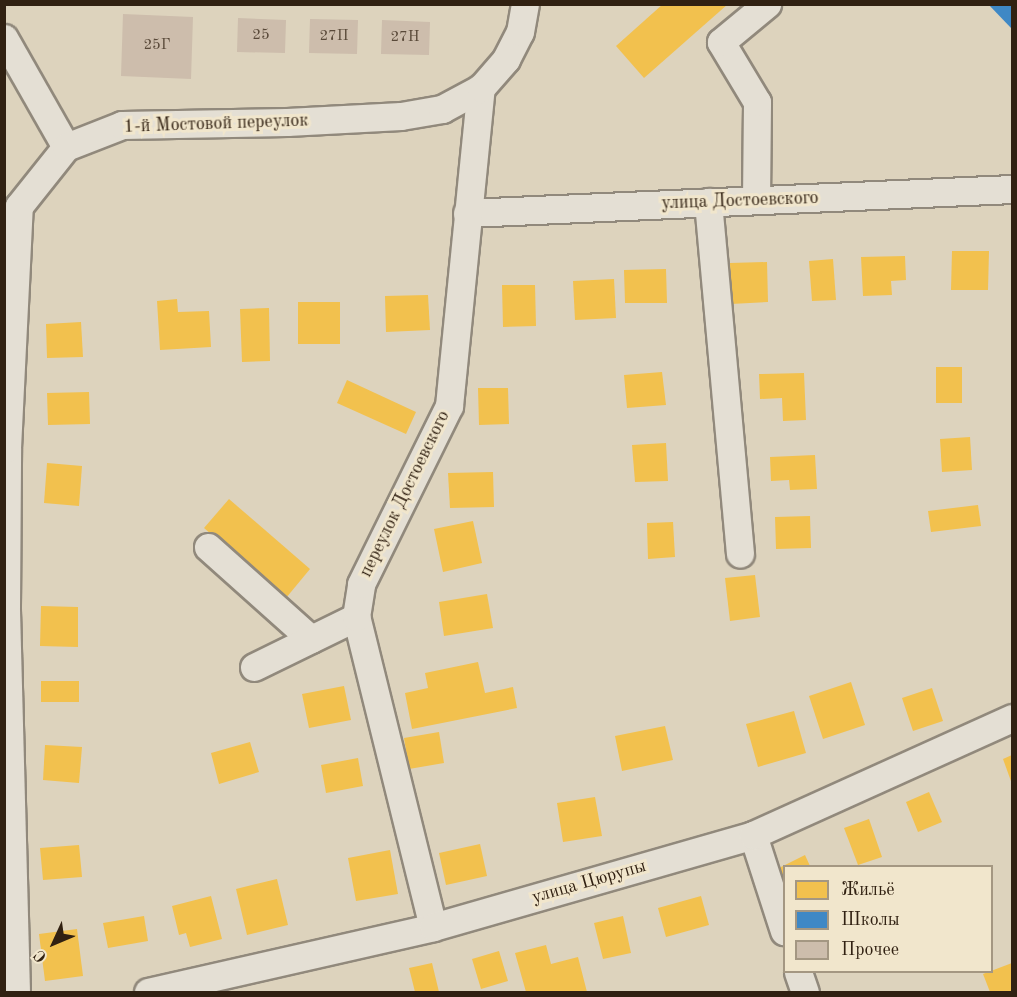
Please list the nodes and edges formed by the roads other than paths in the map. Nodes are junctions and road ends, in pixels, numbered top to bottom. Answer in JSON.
{"nodes":[{"id":1,"x":525,"y":4,"type":"edge"},
{"id":2,"x":767,"y":4,"type":"edge"},
{"id":3,"x":4,"y":38,"type":"edge"},
{"id":4,"x":480,"y":88,"type":"junction"},
{"id":5,"x":66,"y":147,"type":"junction"},
{"id":6,"x":1012,"y":189,"type":"edge"},
{"id":7,"x":756,"y":200,"type":"junction"},
{"id":8,"x":708,"y":201,"type":"junction"},
{"id":9,"x":12,"y":206,"type":"edge"},
{"id":10,"x":467,"y":213,"type":"junction"},
{"id":11,"x":6,"y":448,"type":"edge"},
{"id":12,"x":208,"y":547,"type":"dead end"},
{"id":13,"x":740,"y":554,"type":"dead end"},
{"id":14,"x":356,"y":617,"type":"junction"},
{"id":15,"x":311,"y":639,"type":"junction"},
{"id":16,"x":254,"y":667,"type":"dead end"},
{"id":17,"x":1012,"y":718,"type":"edge"},
{"id":18,"x":753,"y":835,"type":"junction"},
{"id":19,"x":433,"y":927,"type":"junction"},
{"id":20,"x":783,"y":928,"type":"edge"},
{"id":21,"x":798,"y":973,"type":"edge"},
{"id":22,"x":16,"y":993,"type":"edge"},
{"id":23,"x":148,"y":993,"type":"edge"},
{"id":24,"x":805,"y":993,"type":"edge"}],
"edges":[{"from":1,"to":4,"type":"street","name":"1-й Мостовой переулок"},
{"from":2,"to":7,"type":"street"},
{"from":3,"to":5,"type":"street"},
{"from":4,"to":5,"type":"street","name":"1-й Мостовой переулок"},
{"from":4,"to":10,"type":"street","name":"переулок Достоевского"},
{"from":5,"to":9,"type":"street"},
{"from":6,"to":7,"type":"street","name":"улица Достоевского"},
{"from":7,"to":8,"type":"street","name":"улица Достоевского"},
{"from":8,"to":10,"type":"street","name":"улица Достоевского"},
{"from":8,"to":13,"type":"street"},
{"from":9,"to":11,"type":"street"},
{"from":10,"to":14,"type":"street","name":"переулок Достоевского"},
{"from":11,"to":22,"type":"street"},
{"from":12,"to":15,"type":"street"},
{"from":14,"to":15,"type":"street"},
{"from":14,"to":19,"type":"street","name":"переулок Достоевского"},
{"from":15,"to":16,"type":"street"},
{"from":17,"to":18,"type":"street","name":"улица Цюрупы"},
{"from":18,"to":19,"type":"street","name":"улица Цюрупы"},
{"from":18,"to":20,"type":"street"},
{"from":19,"to":23,"type":"street","name":"улица Цюрупы"},
{"from":21,"to":24,"type":"street"}]}
